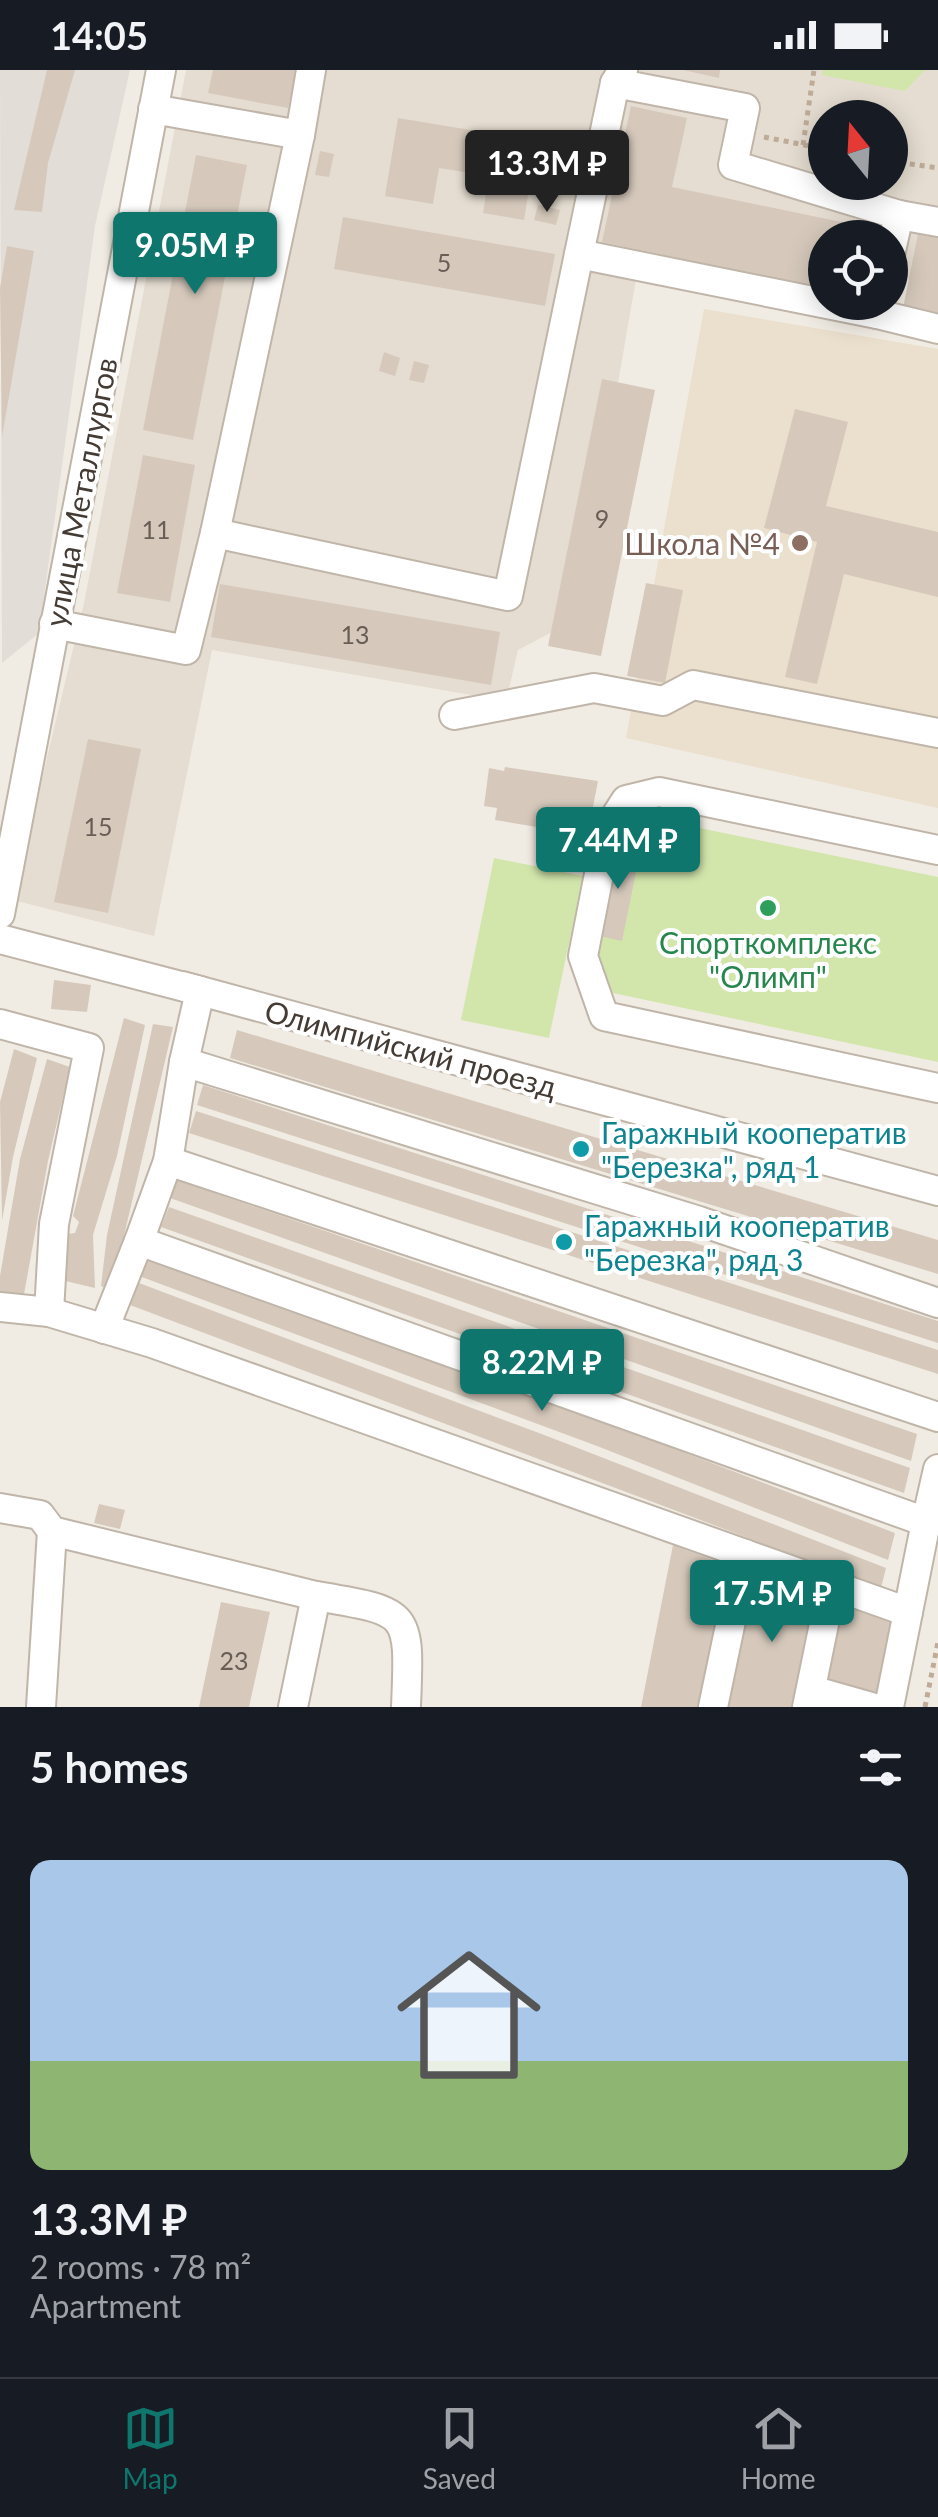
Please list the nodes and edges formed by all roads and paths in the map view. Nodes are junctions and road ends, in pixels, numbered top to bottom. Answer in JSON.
{"nodes":[{"id":1,"x":161,"y":70,"type":"edge"},
{"id":2,"x":311,"y":70,"type":"edge"},
{"id":3,"x":814,"y":70,"type":"edge"},
{"id":4,"x":618,"y":76,"type":"edge"},
{"id":5,"x":154,"y":108,"type":"junction"},
{"id":6,"x":300,"y":135,"type":"junction"},
{"id":7,"x":803,"y":145,"type":"dead end"},
{"id":8,"x":908,"y":164,"type":"edge"},
{"id":9,"x":938,"y":168,"type":"edge"},
{"id":10,"x":899,"y":215,"type":"junction"},
{"id":11,"x":898,"y":220,"type":"edge"},
{"id":12,"x":938,"y":222,"type":"edge"},
{"id":13,"x":578,"y":254,"type":"junction"},
{"id":14,"x":808,"y":295,"type":"edge"},
{"id":15,"x":908,"y":318,"type":"edge"},
{"id":16,"x":938,"y":329,"type":"edge"},
{"id":17,"x":215,"y":533,"type":"junction"},
{"id":18,"x":54,"y":624,"type":"junction"},
{"id":19,"x":454,"y":715,"type":"dead end"},
{"id":20,"x":938,"y":733,"type":"edge"},
{"id":21,"x":936,"y":861,"type":"edge"},
{"id":22,"x":0,"y":914,"type":"edge"},
{"id":23,"x":0,"y":939,"type":"edge"},
{"id":24,"x":200,"y":990,"type":"junction"},
{"id":25,"x":0,"y":1024,"type":"edge"},
{"id":26,"x":184,"y":1062,"type":"junction"},
{"id":27,"x":938,"y":1088,"type":"edge"},
{"id":28,"x":168,"y":1161,"type":"junction"},
{"id":29,"x":938,"y":1191,"type":"edge"},
{"id":30,"x":139,"y":1241,"type":"junction"},
{"id":31,"x":938,"y":1302,"type":"edge"},
{"id":32,"x":0,"y":1307,"type":"edge"},
{"id":33,"x":49,"y":1312,"type":"junction"},
{"id":34,"x":104,"y":1328,"type":"junction"},
{"id":35,"x":938,"y":1417,"type":"edge"},
{"id":36,"x":938,"y":1469,"type":"edge"},
{"id":37,"x":0,"y":1508,"type":"edge"},
{"id":38,"x":926,"y":1522,"type":"junction"},
{"id":39,"x":52,"y":1531,"type":"junction"},
{"id":40,"x":745,"y":1554,"type":"junction"},
{"id":41,"x":832,"y":1585,"type":"junction"},
{"id":42,"x":316,"y":1596,"type":"junction"},
{"id":43,"x":908,"y":1612,"type":"junction"},
{"id":44,"x":938,"y":1642,"type":"edge"},
{"id":45,"x":809,"y":1698,"type":"edge"},
{"id":46,"x":41,"y":1707,"type":"edge"},
{"id":47,"x":293,"y":1707,"type":"edge"},
{"id":48,"x":406,"y":1707,"type":"edge"},
{"id":49,"x":713,"y":1707,"type":"edge"},
{"id":50,"x":871,"y":1707,"type":"edge"},
{"id":51,"x":889,"y":1707,"type":"edge"},
{"id":52,"x":925,"y":1707,"type":"edge"}],
"edges":[{"from":1,"to":5,"type":"street","name":"улица Металлургов"},
{"from":2,"to":6,"type":"street"},
{"from":3,"to":7,"type":"path"},
{"from":4,"to":10,"type":"street"},
{"from":4,"to":13,"type":"street"},
{"from":5,"to":6,"type":"street"},
{"from":5,"to":18,"type":"street","name":"улица Металлургов"},
{"from":6,"to":17,"type":"street"},
{"from":8,"to":9,"type":"path"},
{"from":10,"to":11,"type":"street"},
{"from":10,"to":12,"type":"street"},
{"from":13,"to":14,"type":"street"},
{"from":13,"to":17,"type":"street"},
{"from":15,"to":16,"type":"street"},
{"from":17,"to":18,"type":"street"},
{"from":18,"to":22,"type":"street","name":"улица Металлургов"},
{"from":19,"to":20,"type":"street"},
{"from":21,"to":27,"type":"street"},
{"from":23,"to":24,"type":"street","name":"Олимпийский проезд"},
{"from":24,"to":26,"type":"street"},
{"from":24,"to":29,"type":"street","name":"Олимпийский проезд"},
{"from":25,"to":33,"type":"street"},
{"from":26,"to":28,"type":"street"},
{"from":26,"to":31,"type":"street"},
{"from":28,"to":30,"type":"street"},
{"from":28,"to":35,"type":"street"},
{"from":30,"to":34,"type":"street"},
{"from":30,"to":38,"type":"street"},
{"from":32,"to":33,"type":"street"},
{"from":33,"to":34,"type":"street"},
{"from":34,"to":40,"type":"street"},
{"from":36,"to":38,"type":"street"},
{"from":37,"to":39,"type":"street"},
{"from":38,"to":43,"type":"street"},
{"from":39,"to":42,"type":"street"},
{"from":39,"to":46,"type":"street"},
{"from":40,"to":41,"type":"street"},
{"from":40,"to":49,"type":"street"},
{"from":41,"to":43,"type":"street"},
{"from":41,"to":45,"type":"street"},
{"from":42,"to":47,"type":"street"},
{"from":42,"to":48,"type":"street"},
{"from":43,"to":51,"type":"street"},
{"from":44,"to":52,"type":"path"},
{"from":45,"to":50,"type":"street"}]}
